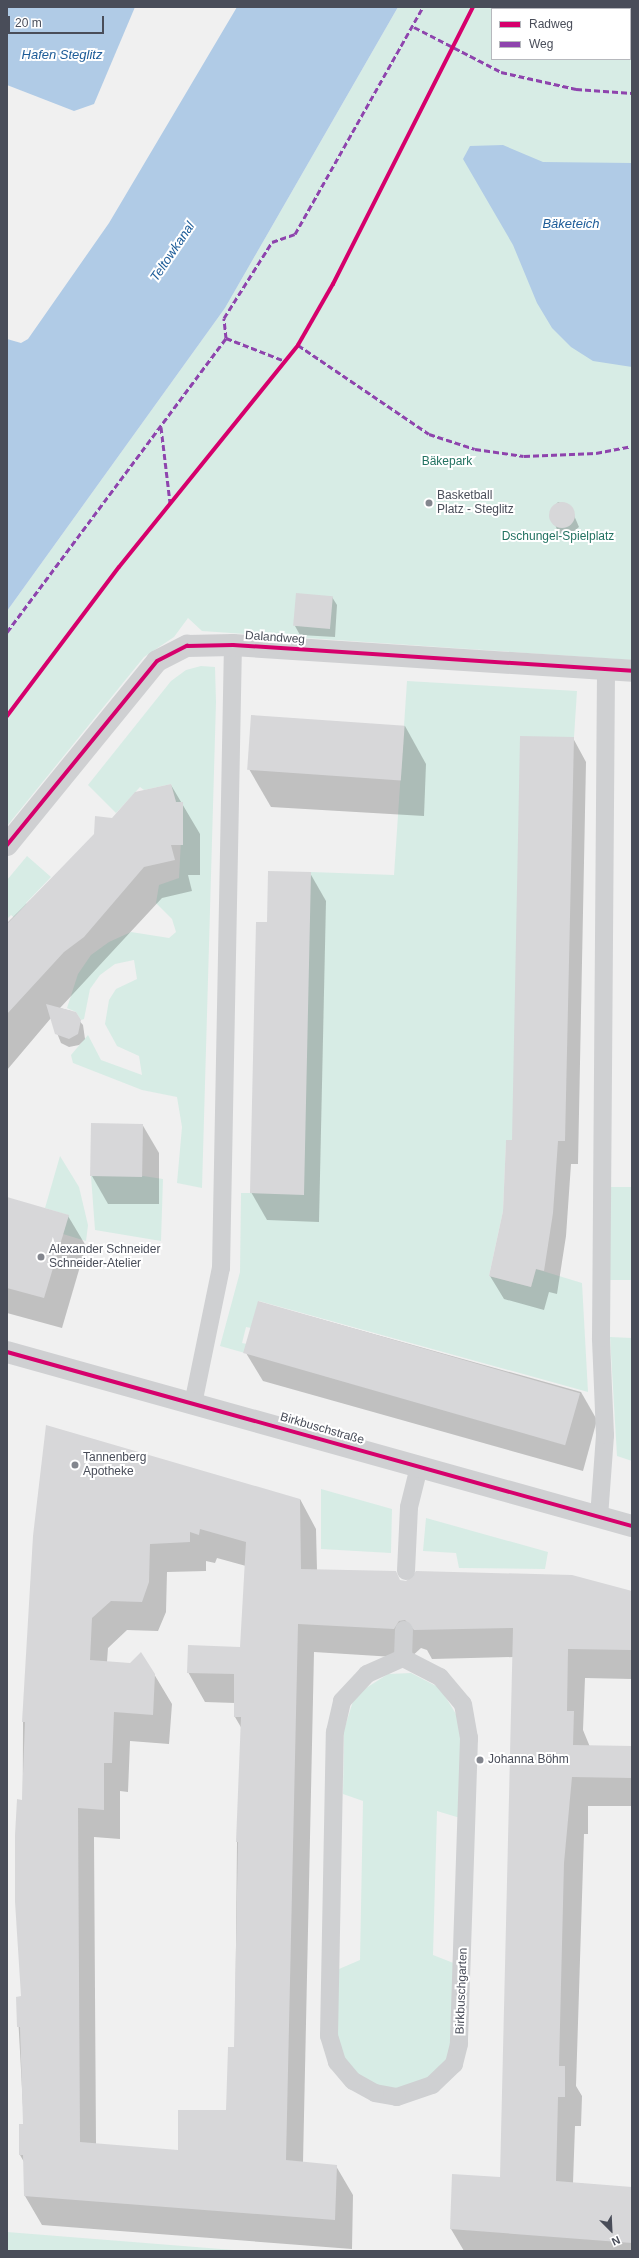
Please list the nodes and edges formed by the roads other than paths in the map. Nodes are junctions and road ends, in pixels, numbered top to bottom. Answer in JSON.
{"nodes":[{"id":1,"x":233,"y":645,"type":"junction"},
{"id":2,"x":606,"y":670,"type":"junction"},
{"id":3,"x":632,"y":671,"type":"edge"},
{"id":4,"x":7,"y":845,"type":"edge"},
{"id":5,"x":7,"y":1352,"type":"edge"},
{"id":6,"x":193,"y":1404,"type":"junction"},
{"id":7,"x":419,"y":1467,"type":"junction"},
{"id":8,"x":600,"y":1517,"type":"junction"},
{"id":9,"x":632,"y":1526,"type":"edge"},
{"id":10,"x":406,"y":1571,"type":"dead end"},
{"id":11,"x":404,"y":1630,"type":"dead end"},
{"id":12,"x":403,"y":1658,"type":"junction"}],
"edges":[{"from":1,"to":2,"type":"street","name":"Dalandweg"},
{"from":1,"to":4,"type":"street","name":"Dalandweg"},
{"from":1,"to":6,"type":"lane"},
{"from":2,"to":3,"type":"street","name":"Dalandweg"},
{"from":2,"to":8,"type":"lane"},
{"from":5,"to":6,"type":"street","name":"Birkbuschstraße"},
{"from":6,"to":7,"type":"street","name":"Birkbuschstraße"},
{"from":7,"to":8,"type":"street","name":"Birkbuschstraße"},
{"from":7,"to":10,"type":"lane"},
{"from":8,"to":9,"type":"street","name":"Birkbuschstraße"},
{"from":11,"to":12,"type":"lane"},
{"from":12,"to":12,"type":"lane","name":"Birkbuschgarten"}]}
